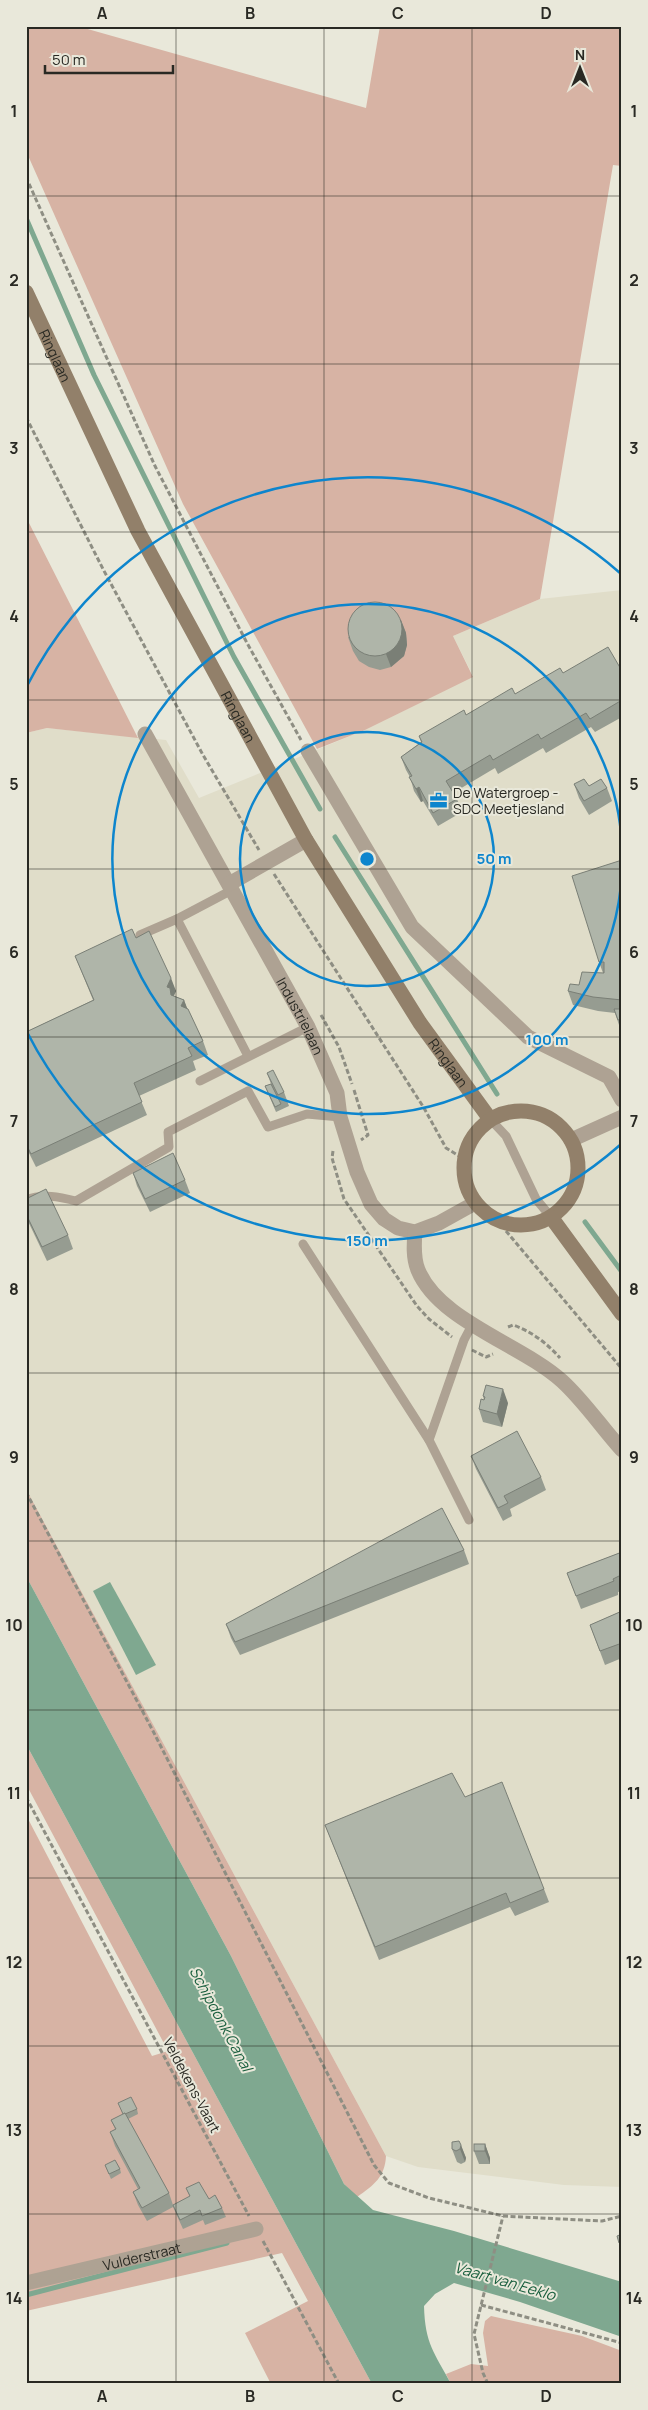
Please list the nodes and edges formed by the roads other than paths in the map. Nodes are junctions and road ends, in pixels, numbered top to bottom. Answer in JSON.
{"nodes":[{"id":1,"x":26,"y":292,"type":"edge"},
{"id":2,"x":145,"y":734,"type":"dead end"},
{"id":3,"x":308,"y":751,"type":"road end"},
{"id":4,"x":306,"y":840,"type":"junction"},
{"id":5,"x":230,"y":887,"type":"junction"},
{"id":6,"x":177,"y":919,"type":"junction"},
{"id":7,"x":140,"y":935,"type":"edge"},
{"id":8,"x":308,"y":1027,"type":"junction"},
{"id":9,"x":248,"y":1056,"type":"junction"},
{"id":10,"x":200,"y":1081,"type":"dead end"},
{"id":11,"x":622,"y":1100,"type":"edge"},
{"id":12,"x":340,"y":1117,"type":"junction"},
{"id":13,"x":622,"y":1117,"type":"edge"},
{"id":14,"x":490,"y":1120,"type":"junction"},
{"id":15,"x":571,"y":1140,"type":"junction"},
{"id":16,"x":26,"y":1200,"type":"edge"},
{"id":17,"x":475,"y":1202,"type":"junction"},
{"id":18,"x":551,"y":1217,"type":"junction"},
{"id":19,"x":415,"y":1232,"type":"junction"},
{"id":20,"x":303,"y":1244,"type":"dead end"},
{"id":21,"x":622,"y":1314,"type":"edge"},
{"id":22,"x":472,"y":1325,"type":"junction"},
{"id":23,"x":429,"y":1440,"type":"junction"},
{"id":24,"x":622,"y":1450,"type":"edge"},
{"id":25,"x":469,"y":1520,"type":"dead end"},
{"id":26,"x":256,"y":2229,"type":"road end"},
{"id":27,"x":26,"y":2283,"type":"edge"}],
"edges":[{"from":1,"to":4,"type":"main road","name":"Ringlaan"},
{"from":2,"to":5,"type":"street","name":"Industrielaan"},
{"from":3,"to":11,"type":"street"},
{"from":4,"to":5,"type":"street"},
{"from":4,"to":14,"type":"main road","name":"Ringlaan"},
{"from":5,"to":6,"type":"lane"},
{"from":5,"to":8,"type":"street","name":"Industrielaan"},
{"from":6,"to":7,"type":"lane"},
{"from":6,"to":9,"type":"lane"},
{"from":8,"to":9,"type":"lane"},
{"from":8,"to":12,"type":"street","name":"Industrielaan"},
{"from":9,"to":10,"type":"lane"},
{"from":12,"to":16,"type":"lane"},
{"from":12,"to":19,"type":"street","name":"Industrielaan"},
{"from":13,"to":15,"type":"street"},
{"from":14,"to":15,"type":"main road"},
{"from":14,"to":17,"type":"main road"},
{"from":14,"to":18,"type":"lane"},
{"from":15,"to":18,"type":"main road"},
{"from":17,"to":18,"type":"main road"},
{"from":17,"to":19,"type":"street"},
{"from":18,"to":21,"type":"main road"},
{"from":19,"to":22,"type":"street"},
{"from":20,"to":23,"type":"lane"},
{"from":22,"to":23,"type":"lane"},
{"from":22,"to":24,"type":"street"},
{"from":23,"to":25,"type":"lane"},
{"from":26,"to":27,"type":"street","name":"Vulderstraat"}]}
